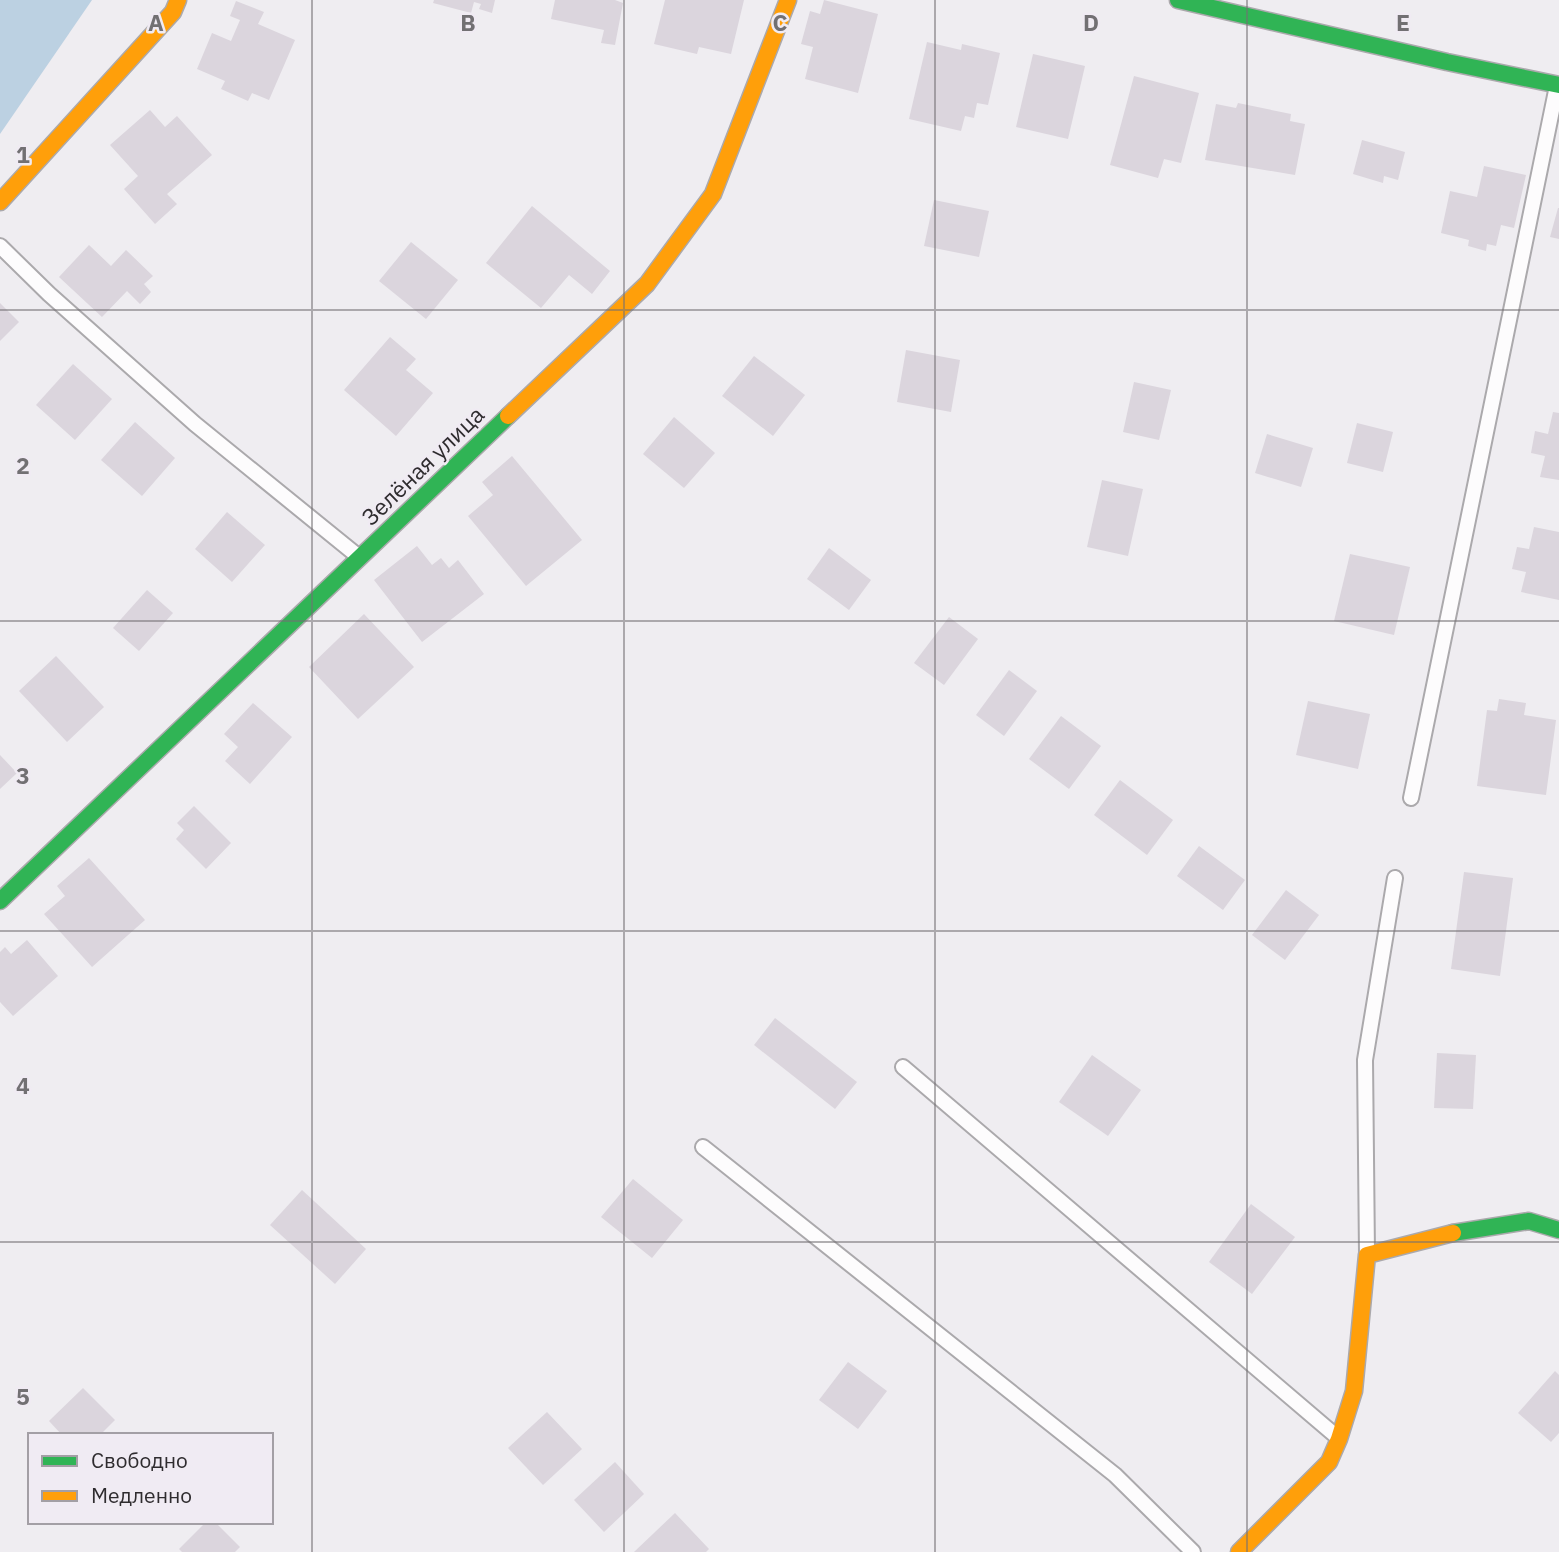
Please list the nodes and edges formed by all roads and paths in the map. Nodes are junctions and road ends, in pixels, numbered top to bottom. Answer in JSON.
{"nodes":[{"id":1,"x":178,"y":0,"type":"edge"},
{"id":2,"x":788,"y":0,"type":"edge"},
{"id":3,"x":1178,"y":0,"type":"edge"},
{"id":4,"x":1558,"y":83,"type":"edge"},
{"id":5,"x":0,"y":202,"type":"edge"},
{"id":6,"x":0,"y":246,"type":"edge"},
{"id":7,"x":360,"y":558,"type":"junction"},
{"id":8,"x":1411,"y":798,"type":"dead end"},
{"id":9,"x":1395,"y":878,"type":"dead end"},
{"id":10,"x":0,"y":901,"type":"edge"},
{"id":11,"x":903,"y":1067,"type":"dead end"},
{"id":12,"x":704,"y":1147,"type":"dead end"},
{"id":13,"x":1559,"y":1230,"type":"edge"},
{"id":14,"x":1367,"y":1255,"type":"junction"},
{"id":15,"x":1339,"y":1439,"type":"junction"},
{"id":16,"x":1193,"y":1552,"type":"edge"},
{"id":17,"x":1239,"y":1552,"type":"edge"}],
"edges":[{"from":1,"to":5,"type":"street"},
{"from":2,"to":7,"type":"street","name":"Зелёная улица"},
{"from":3,"to":4,"type":"street"},
{"from":4,"to":8,"type":"lane"},
{"from":6,"to":7,"type":"lane"},
{"from":7,"to":10,"type":"street","name":"Зелёная улица"},
{"from":9,"to":14,"type":"lane"},
{"from":11,"to":15,"type":"lane"},
{"from":12,"to":16,"type":"lane"},
{"from":13,"to":14,"type":"street"},
{"from":14,"to":15,"type":"street"},
{"from":15,"to":17,"type":"street"}]}
